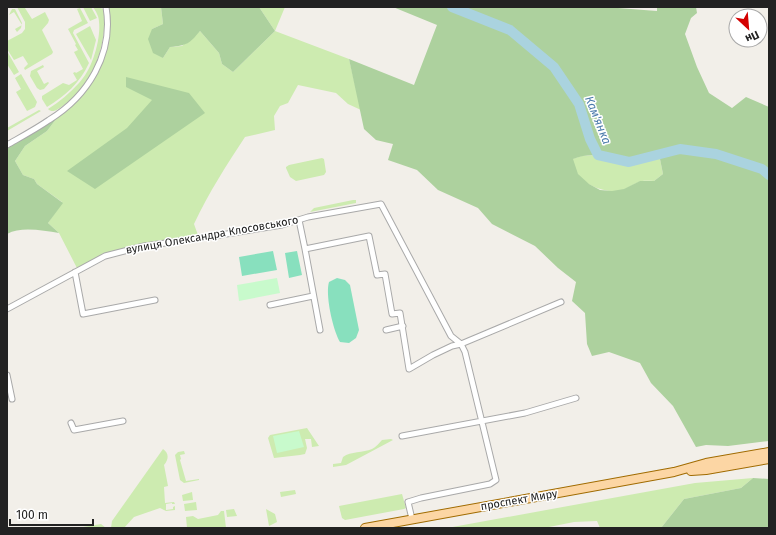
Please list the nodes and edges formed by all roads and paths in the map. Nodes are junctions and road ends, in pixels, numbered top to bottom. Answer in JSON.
{"nodes":[{"id":1,"x":106,"y":7,"type":"edge"},
{"id":2,"x":7,"y":145,"type":"edge"},
{"id":3,"x":299,"y":220,"type":"junction"},
{"id":4,"x":304,"y":249,"type":"junction"},
{"id":5,"x":75,"y":272,"type":"junction"},
{"id":6,"x":313,"y":296,"type":"junction"},
{"id":7,"x":155,"y":300,"type":"dead end"},
{"id":8,"x":561,"y":302,"type":"dead end"},
{"id":9,"x":270,"y":305,"type":"dead end"},
{"id":10,"x":7,"y":309,"type":"edge"},
{"id":11,"x":403,"y":326,"type":"junction"},
{"id":12,"x":320,"y":330,"type":"dead end"},
{"id":13,"x":386,"y":330,"type":"dead end"},
{"id":14,"x":461,"y":344,"type":"junction"},
{"id":15,"x":7,"y":375,"type":"edge"},
{"id":16,"x":576,"y":398,"type":"dead end"},
{"id":17,"x":12,"y":399,"type":"dead end"},
{"id":18,"x":123,"y":421,"type":"dead end"},
{"id":19,"x":482,"y":421,"type":"junction"},
{"id":20,"x":71,"y":423,"type":"dead end"},
{"id":21,"x":402,"y":436,"type":"dead end"},
{"id":22,"x":769,"y":452,"type":"edge"},
{"id":23,"x":769,"y":459,"type":"edge"},
{"id":24,"x":706,"y":467,"type":"junction"},
{"id":25,"x":412,"y":519,"type":"junction"},
{"id":26,"x":365,"y":528,"type":"edge"}],
"edges":[{"from":1,"to":2,"type":"street"},
{"from":3,"to":4,"type":"street"},
{"from":3,"to":5,"type":"street","name":"вулиця Олександра Клосовського"},
{"from":3,"to":14,"type":"street","name":"вулиця Олександра Клосовського"},
{"from":4,"to":6,"type":"street"},
{"from":4,"to":11,"type":"street"},
{"from":5,"to":7,"type":"street"},
{"from":5,"to":10,"type":"street","name":"вулиця Олександра Клосовського"},
{"from":6,"to":9,"type":"street"},
{"from":6,"to":12,"type":"street"},
{"from":8,"to":14,"type":"street"},
{"from":11,"to":13,"type":"street"},
{"from":11,"to":14,"type":"street"},
{"from":14,"to":19,"type":"street"},
{"from":15,"to":17,"type":"street"},
{"from":16,"to":19,"type":"street"},
{"from":18,"to":20,"type":"street"},
{"from":19,"to":21,"type":"street"},
{"from":19,"to":25,"type":"street"},
{"from":22,"to":24,"type":"main road","name":"проспект Миру"},
{"from":23,"to":24,"type":"main road","name":"проспект Миру"},
{"from":24,"to":25,"type":"main road","name":"проспект Миру"},
{"from":25,"to":26,"type":"main road","name":"проспект Миру"}]}
